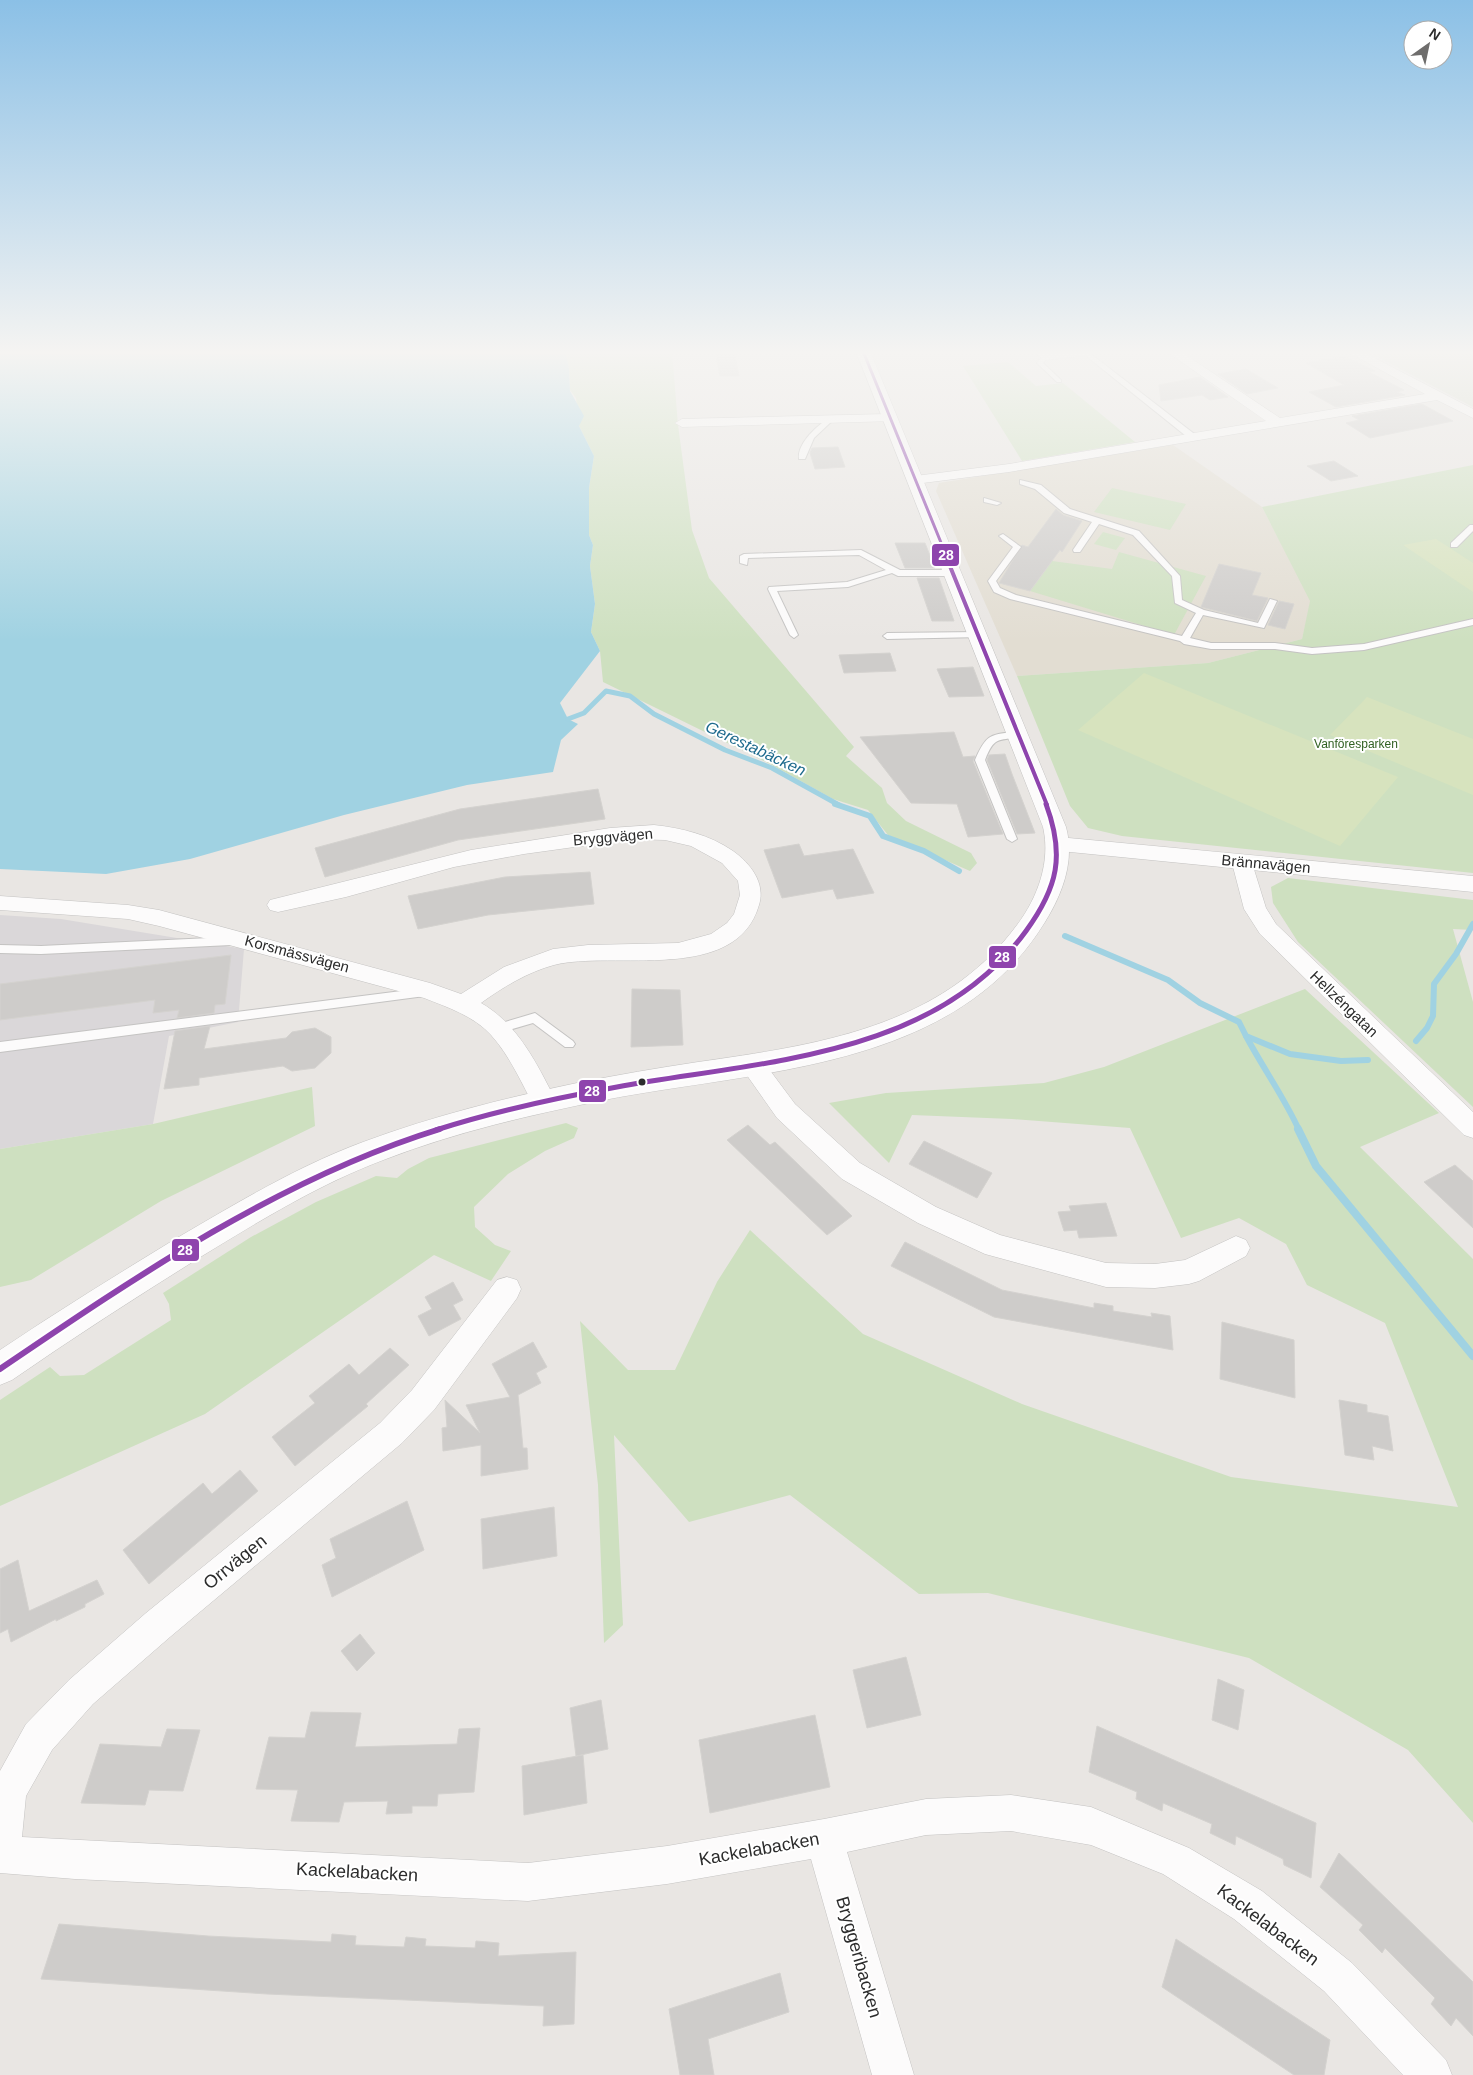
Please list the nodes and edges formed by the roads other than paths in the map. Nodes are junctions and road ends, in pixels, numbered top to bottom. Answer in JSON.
{"nodes":[{"id":1,"x":805,"y":448,"type":"edge"},
{"id":2,"x":902,"y":448,"type":"edge"},
{"id":3,"x":1133,"y":448,"type":"edge"},
{"id":4,"x":802,"y":457,"type":"dead end"},
{"id":5,"x":915,"y":480,"type":"junction"},
{"id":6,"x":1023,"y":482,"type":"dead end"},
{"id":7,"x":987,"y":500,"type":"dead end"},
{"id":8,"x":997,"y":503,"type":"dead end"},
{"id":9,"x":1097,"y":520,"type":"junction"},
{"id":10,"x":1473,"y":527,"type":"edge"},
{"id":11,"x":1003,"y":536,"type":"dead end"},
{"id":12,"x":1454,"y":545,"type":"dead end"},
{"id":13,"x":1077,"y":550,"type":"dead end"},
{"id":14,"x":744,"y":563,"type":"dead end"},
{"id":15,"x":891,"y":571,"type":"junction"},
{"id":16,"x":955,"y":573,"type":"junction"},
{"id":17,"x":1273,"y":601,"type":"dead end"},
{"id":18,"x":1201,"y":612,"type":"junction"},
{"id":19,"x":1473,"y":622,"type":"edge"},
{"id":20,"x":1261,"y":626,"type":"junction"},
{"id":21,"x":794,"y":635,"type":"dead end"},
{"id":22,"x":979,"y":635,"type":"junction"},
{"id":23,"x":887,"y":636,"type":"dead end"},
{"id":24,"x":1184,"y":640,"type":"junction"},
{"id":25,"x":1274,"y":646,"type":"junction"},
{"id":26,"x":1019,"y":734,"type":"junction"},
{"id":27,"x":1012,"y":839,"type":"dead end"},
{"id":28,"x":1058,"y":846,"type":"junction"},
{"id":29,"x":1242,"y":863,"type":"junction"},
{"id":30,"x":1473,"y":884,"type":"edge"},
{"id":31,"x":0,"y":903,"type":"edge"},
{"id":32,"x":278,"y":905,"type":"dead end"},
{"id":33,"x":246,"y":940,"type":"junction"},
{"id":34,"x":0,"y":949,"type":"edge"},
{"id":35,"x":430,"y":991,"type":"junction"},
{"id":36,"x":463,"y":1004,"type":"junction"},
{"id":37,"x":499,"y":1028,"type":"junction"},
{"id":38,"x":568,"y":1044,"type":"dead end"},
{"id":39,"x":0,"y":1047,"type":"edge"},
{"id":40,"x":751,"y":1064,"type":"junction"},
{"id":41,"x":544,"y":1101,"type":"junction"},
{"id":42,"x":1473,"y":1128,"type":"edge"},
{"id":43,"x":1236,"y":1248,"type":"dead end"},
{"id":44,"x":507,"y":1289,"type":"dead end"},
{"id":45,"x":0,"y":1369,"type":"edge"},
{"id":46,"x":824,"y":1838,"type":"junction"},
{"id":47,"x":1,"y":1854,"type":"edge"},
{"id":48,"x":894,"y":2075,"type":"edge"},
{"id":49,"x":1431,"y":2075,"type":"edge"}],
"edges":[{"from":1,"to":4,"type":"lane"},
{"from":2,"to":5,"type":"main road"},
{"from":3,"to":5,"type":"street"},
{"from":5,"to":16,"type":"main road"},
{"from":6,"to":9,"type":"lane"},
{"from":7,"to":8,"type":"lane"},
{"from":9,"to":13,"type":"lane"},
{"from":9,"to":18,"type":"lane"},
{"from":10,"to":12,"type":"lane"},
{"from":11,"to":24,"type":"lane"},
{"from":14,"to":15,"type":"lane"},
{"from":15,"to":16,"type":"lane"},
{"from":15,"to":21,"type":"lane"},
{"from":16,"to":22,"type":"main road"},
{"from":17,"to":20,"type":"lane"},
{"from":18,"to":20,"type":"lane"},
{"from":18,"to":24,"type":"lane"},
{"from":19,"to":25,"type":"lane"},
{"from":20,"to":25,"type":"lane"},
{"from":22,"to":23,"type":"lane"},
{"from":22,"to":26,"type":"main road"},
{"from":24,"to":25,"type":"lane"},
{"from":26,"to":27,"type":"lane"},
{"from":26,"to":28,"type":"main road"},
{"from":28,"to":29,"type":"main road","name":"Brännavägen"},
{"from":28,"to":40,"type":"main road"},
{"from":29,"to":30,"type":"main road","name":"Brännavägen"},
{"from":29,"to":42,"type":"street","name":"Hellzéngatan"},
{"from":31,"to":33,"type":"street","name":"Korsmässvägen"},
{"from":32,"to":36,"type":"street","name":"Bryggvägen"},
{"from":33,"to":34,"type":"lane"},
{"from":33,"to":35,"type":"street","name":"Korsmässvägen"},
{"from":35,"to":36,"type":"street","name":"Korsmässvägen"},
{"from":35,"to":39,"type":"lane"},
{"from":36,"to":37,"type":"street","name":"Korsmässvägen"},
{"from":37,"to":38,"type":"lane"},
{"from":37,"to":41,"type":"street","name":"Korsmässvägen"},
{"from":40,"to":41,"type":"main road"},
{"from":40,"to":43,"type":"street"},
{"from":41,"to":45,"type":"main road"},
{"from":44,"to":47,"type":"street","name":"Orrvägen"},
{"from":46,"to":47,"type":"street","name":"Kackelabacken"},
{"from":46,"to":48,"type":"street","name":"Bryggeribacken"},
{"from":46,"to":49,"type":"street","name":"Kackelabacken"}]}
